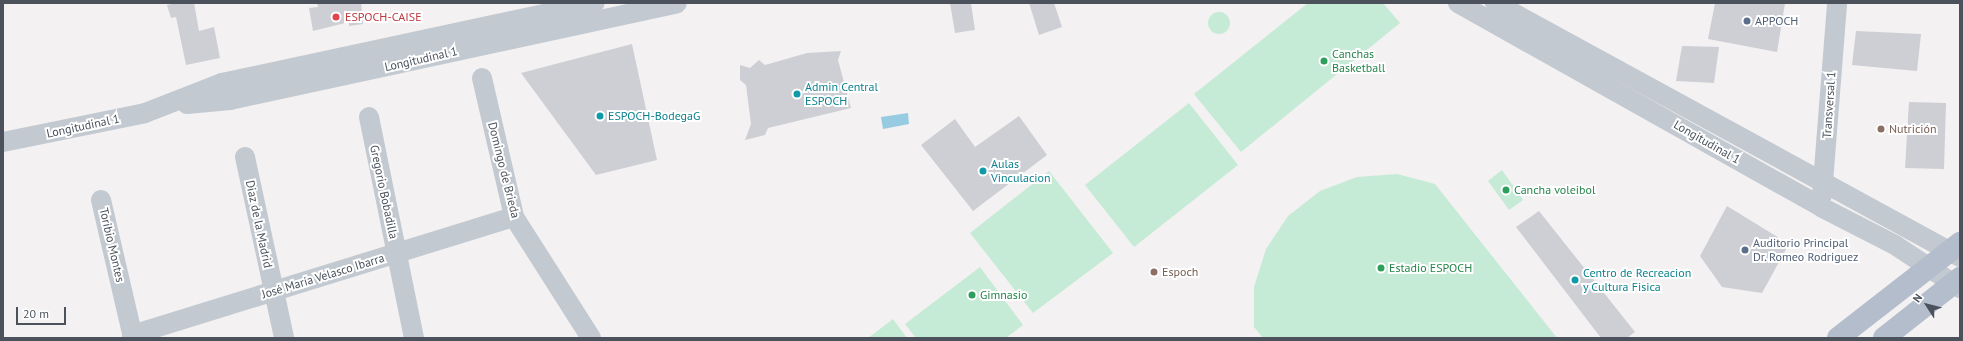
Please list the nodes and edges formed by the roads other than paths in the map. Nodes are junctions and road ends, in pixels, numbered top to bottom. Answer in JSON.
{"nodes":[{"id":1,"x":595,"y":3,"type":"edge"},
{"id":2,"x":676,"y":3,"type":"edge"},
{"id":3,"x":1458,"y":3,"type":"edge"},
{"id":4,"x":1495,"y":3,"type":"edge"},
{"id":5,"x":1837,"y":3,"type":"edge"},
{"id":6,"x":482,"y":78,"type":"dead end"},
{"id":7,"x":163,"y":106,"type":"junction"},
{"id":8,"x":369,"y":117,"type":"dead end"},
{"id":9,"x":3,"y":142,"type":"edge"},
{"id":10,"x":245,"y":156,"type":"dead end"},
{"id":11,"x":1823,"y":184,"type":"junction"},
{"id":12,"x":101,"y":200,"type":"dead end"},
{"id":13,"x":1821,"y":207,"type":"junction"},
{"id":14,"x":514,"y":218,"type":"junction"},
{"id":15,"x":1956,"y":250,"type":"edge"},
{"id":16,"x":396,"y":254,"type":"junction"},
{"id":17,"x":1931,"y":267,"type":"junction"},
{"id":18,"x":1958,"y":283,"type":"edge"},
{"id":19,"x":274,"y":291,"type":"junction"},
{"id":20,"x":132,"y":336,"type":"edge"},
{"id":21,"x":284,"y":338,"type":"edge"},
{"id":22,"x":414,"y":338,"type":"edge"},
{"id":23,"x":591,"y":338,"type":"edge"},
{"id":24,"x":1838,"y":338,"type":"edge"},
{"id":25,"x":1884,"y":338,"type":"edge"}],
"edges":[{"from":1,"to":7,"type":"street","name":"Longitudinal 1"},
{"from":2,"to":7,"type":"street","name":"Longitudinal 1"},
{"from":3,"to":13,"type":"street","name":"Longitudinal 1"},
{"from":4,"to":11,"type":"street","name":"Longitudinal 1"},
{"from":5,"to":11,"type":"street","name":"Transversal 1"},
{"from":6,"to":14,"type":"street","name":"Domingo de Brieda"},
{"from":7,"to":9,"type":"street","name":"Longitudinal 1"},
{"from":8,"to":16,"type":"street","name":"Gregorio Bobadilla"},
{"from":10,"to":19,"type":"street","name":"Diaz de la Madrid"},
{"from":11,"to":13,"type":"street","name":"Transversal 1"},
{"from":11,"to":15,"type":"street","name":"Longitudinal 1"},
{"from":12,"to":20,"type":"street","name":"Toribio Montes"},
{"from":13,"to":17,"type":"street","name":"Longitudinal 1"},
{"from":14,"to":16,"type":"street","name":"José María Velasco Ibarra"},
{"from":14,"to":23,"type":"street","name":"Domingo de Brieda"},
{"from":15,"to":17,"type":"main road"},
{"from":16,"to":19,"type":"street","name":"José María Velasco Ibarra"},
{"from":16,"to":22,"type":"street","name":"Gregorio Bobadilla"},
{"from":17,"to":18,"type":"street","name":"Longitudinal 1"},
{"from":17,"to":24,"type":"main road"},
{"from":18,"to":25,"type":"main road"},
{"from":19,"to":20,"type":"street","name":"José María Velasco Ibarra"},
{"from":19,"to":21,"type":"street","name":"Diaz de la Madrid"}]}
